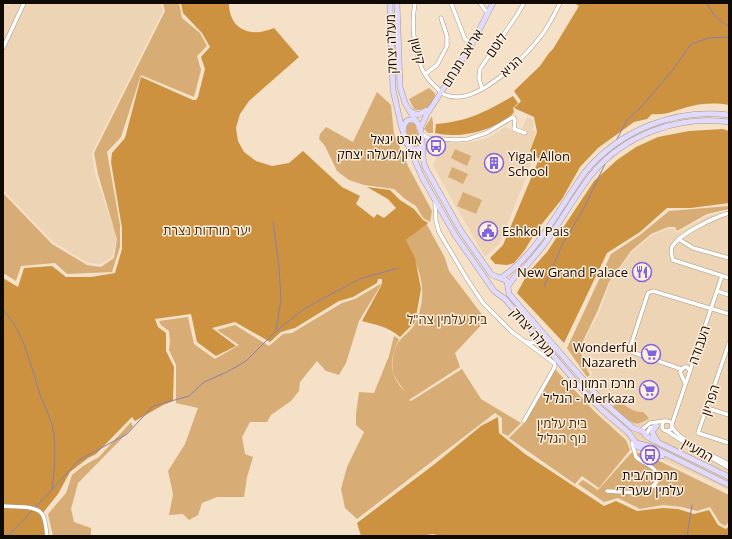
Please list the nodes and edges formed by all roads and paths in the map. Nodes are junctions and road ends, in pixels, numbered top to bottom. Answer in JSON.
{"nodes":[{"id":1,"x":24,"y":3,"type":"edge"},
{"id":2,"x":390,"y":3,"type":"edge"},
{"id":3,"x":396,"y":3,"type":"edge"},
{"id":4,"x":415,"y":3,"type":"edge"},
{"id":5,"x":451,"y":3,"type":"edge"},
{"id":6,"x":480,"y":3,"type":"edge"},
{"id":7,"x":493,"y":3,"type":"edge"},
{"id":8,"x":524,"y":3,"type":"edge"},
{"id":9,"x":560,"y":3,"type":"edge"},
{"id":10,"x":488,"y":14,"type":"junction"},
{"id":11,"x":441,"y":18,"type":"dead end"},
{"id":12,"x":472,"y":44,"type":"junction"},
{"id":13,"x":3,"y":48,"type":"edge"},
{"id":14,"x":425,"y":74,"type":"junction"},
{"id":15,"x":482,"y":89,"type":"junction"},
{"id":16,"x":441,"y":92,"type":"junction"},
{"id":17,"x":408,"y":109,"type":"junction"},
{"id":18,"x":430,"y":109,"type":"junction"},
{"id":19,"x":729,"y":115,"type":"edge"},
{"id":20,"x":416,"y":120,"type":"junction"},
{"id":21,"x":729,"y":122,"type":"edge"},
{"id":22,"x":403,"y":132,"type":"junction"},
{"id":23,"x":421,"y":132,"type":"junction"},
{"id":24,"x":525,"y":133,"type":"dead end"},
{"id":25,"x":434,"y":138,"type":"junction"},
{"id":26,"x":407,"y":144,"type":"junction"},
{"id":27,"x":422,"y":145,"type":"junction"},
{"id":28,"x":435,"y":198,"type":"junction"},
{"id":29,"x":729,"y":213,"type":"edge"},
{"id":30,"x":680,"y":240,"type":"junction"},
{"id":31,"x":729,"y":258,"type":"edge"},
{"id":32,"x":722,"y":276,"type":"junction"},
{"id":33,"x":500,"y":278,"type":"junction"},
{"id":34,"x":729,"y":278,"type":"edge"},
{"id":35,"x":508,"y":287,"type":"junction"},
{"id":36,"x":493,"y":289,"type":"junction"},
{"id":37,"x":716,"y":291,"type":"junction"},
{"id":38,"x":499,"y":294,"type":"junction"},
{"id":39,"x":729,"y":295,"type":"edge"},
{"id":40,"x":711,"y":308,"type":"junction"},
{"id":41,"x":729,"y":314,"type":"edge"},
{"id":42,"x":524,"y":341,"type":"junction"},
{"id":43,"x":729,"y":343,"type":"edge"},
{"id":44,"x":544,"y":344,"type":"junction"},
{"id":45,"x":681,"y":369,"type":"junction"},
{"id":46,"x":690,"y":371,"type":"junction"},
{"id":47,"x":685,"y":383,"type":"junction"},
{"id":48,"x":707,"y":408,"type":"junction"},
{"id":49,"x":675,"y":414,"type":"junction"},
{"id":50,"x":729,"y":415,"type":"edge"},
{"id":51,"x":524,"y":421,"type":"dead end"},
{"id":52,"x":666,"y":421,"type":"junction"},
{"id":53,"x":672,"y":425,"type":"junction"},
{"id":54,"x":656,"y":426,"type":"junction"},
{"id":55,"x":665,"y":430,"type":"junction"},
{"id":56,"x":639,"y":431,"type":"junction"},
{"id":57,"x":646,"y":436,"type":"junction"},
{"id":58,"x":632,"y":442,"type":"junction"},
{"id":59,"x":659,"y":443,"type":"junction"},
{"id":60,"x":729,"y":443,"type":"edge"},
{"id":61,"x":643,"y":446,"type":"junction"},
{"id":62,"x":636,"y":456,"type":"junction"},
{"id":63,"x":729,"y":464,"type":"edge"},
{"id":64,"x":729,"y":468,"type":"edge"},
{"id":65,"x":729,"y":477,"type":"edge"},
{"id":66,"x":729,"y":485,"type":"edge"},
{"id":67,"x":607,"y":490,"type":"dead end"},
{"id":68,"x":3,"y":506,"type":"edge"},
{"id":69,"x":47,"y":536,"type":"edge"}],
"edges":[{"from":1,"to":13,"type":"street"},
{"from":2,"to":22,"type":"main road","name":"מעלה יצחק"},
{"from":3,"to":17,"type":"main road","name":"מעלה יצחק"},
{"from":4,"to":14,"type":"street","name":"קישון"},
{"from":5,"to":12,"type":"street"},
{"from":6,"to":10,"type":"street"},
{"from":7,"to":10,"type":"main road","name":"אריאב מנחם"},
{"from":8,"to":15,"type":"street","name":"לוטם"},
{"from":9,"to":15,"type":"street","name":"הגיא"},
{"from":10,"to":12,"type":"main road","name":"אריאב מנחם"},
{"from":11,"to":14,"type":"street"},
{"from":12,"to":16,"type":"main road","name":"אריאב מנחם"},
{"from":14,"to":16,"type":"street","name":"קישון"},
{"from":15,"to":16,"type":"street","name":"הגיא"},
{"from":16,"to":18,"type":"main road","name":"אריאב מנחם"},
{"from":17,"to":18,"type":"main road"},
{"from":17,"to":20,"type":"main road","name":"מעלה יצחק"},
{"from":18,"to":20,"type":"main road"},
{"from":18,"to":23,"type":"main road"},
{"from":19,"to":33,"type":"main road"},
{"from":20,"to":22,"type":"main road"},
{"from":20,"to":23,"type":"main road","name":"מעלה יצחק"},
{"from":21,"to":35,"type":"main road"},
{"from":22,"to":26,"type":"main road","name":"מעלה יצחק"},
{"from":23,"to":25,"type":"street"},
{"from":23,"to":27,"type":"main road","name":"מעלה יצחק"},
{"from":24,"to":25,"type":"street"},
{"from":25,"to":27,"type":"street"},
{"from":26,"to":27,"type":"main road"},
{"from":26,"to":28,"type":"main road"},
{"from":27,"to":33,"type":"main road"},
{"from":28,"to":36,"type":"main road"},
{"from":28,"to":42,"type":"street"},
{"from":29,"to":30,"type":"street"},
{"from":30,"to":31,"type":"street"},
{"from":30,"to":32,"type":"street"},
{"from":32,"to":34,"type":"street"},
{"from":32,"to":37,"type":"street","name":"העבודה"},
{"from":33,"to":35,"type":"main road"},
{"from":33,"to":36,"type":"main road"},
{"from":35,"to":38,"type":"main road"},
{"from":35,"to":56,"type":"main road","name":"מעלה יצחק"},
{"from":36,"to":38,"type":"main road"},
{"from":37,"to":39,"type":"street"},
{"from":37,"to":40,"type":"street","name":"העבודה"},
{"from":38,"to":44,"type":"main road","name":"מעלה יצחק"},
{"from":40,"to":41,"type":"street"},
{"from":40,"to":45,"type":"street"},
{"from":40,"to":46,"type":"street","name":"העבודה"},
{"from":42,"to":44,"type":"street"},
{"from":42,"to":51,"type":"street"},
{"from":43,"to":48,"type":"street","name":"הפריון"},
{"from":44,"to":58,"type":"main road","name":"מעלה יצחק"},
{"from":45,"to":46,"type":"street"},
{"from":45,"to":47,"type":"street"},
{"from":46,"to":47,"type":"street","name":"העבודה"},
{"from":47,"to":49,"type":"street","name":"העבודה"},
{"from":48,"to":50,"type":"street"},
{"from":48,"to":60,"type":"street","name":"הפריון"},
{"from":49,"to":52,"type":"street"},
{"from":49,"to":53,"type":"street","name":"העבודה"},
{"from":52,"to":53,"type":"street"},
{"from":52,"to":55,"type":"street"},
{"from":52,"to":56,"type":"street"},
{"from":53,"to":55,"type":"street"},
{"from":53,"to":63,"type":"street","name":"המעיין"},
{"from":54,"to":55,"type":"street","name":"המעיין"},
{"from":54,"to":57,"type":"street"},
{"from":54,"to":59,"type":"main road"},
{"from":55,"to":64,"type":"street","name":"המעיין"},
{"from":56,"to":57,"type":"main road"},
{"from":56,"to":58,"type":"main road"},
{"from":57,"to":59,"type":"main road"},
{"from":57,"to":61,"type":"main road"},
{"from":58,"to":61,"type":"main road"},
{"from":58,"to":62,"type":"street"},
{"from":59,"to":65,"type":"main road"},
{"from":61,"to":62,"type":"street"},
{"from":61,"to":66,"type":"main road"},
{"from":62,"to":67,"type":"street"},
{"from":68,"to":69,"type":"street"}]}
